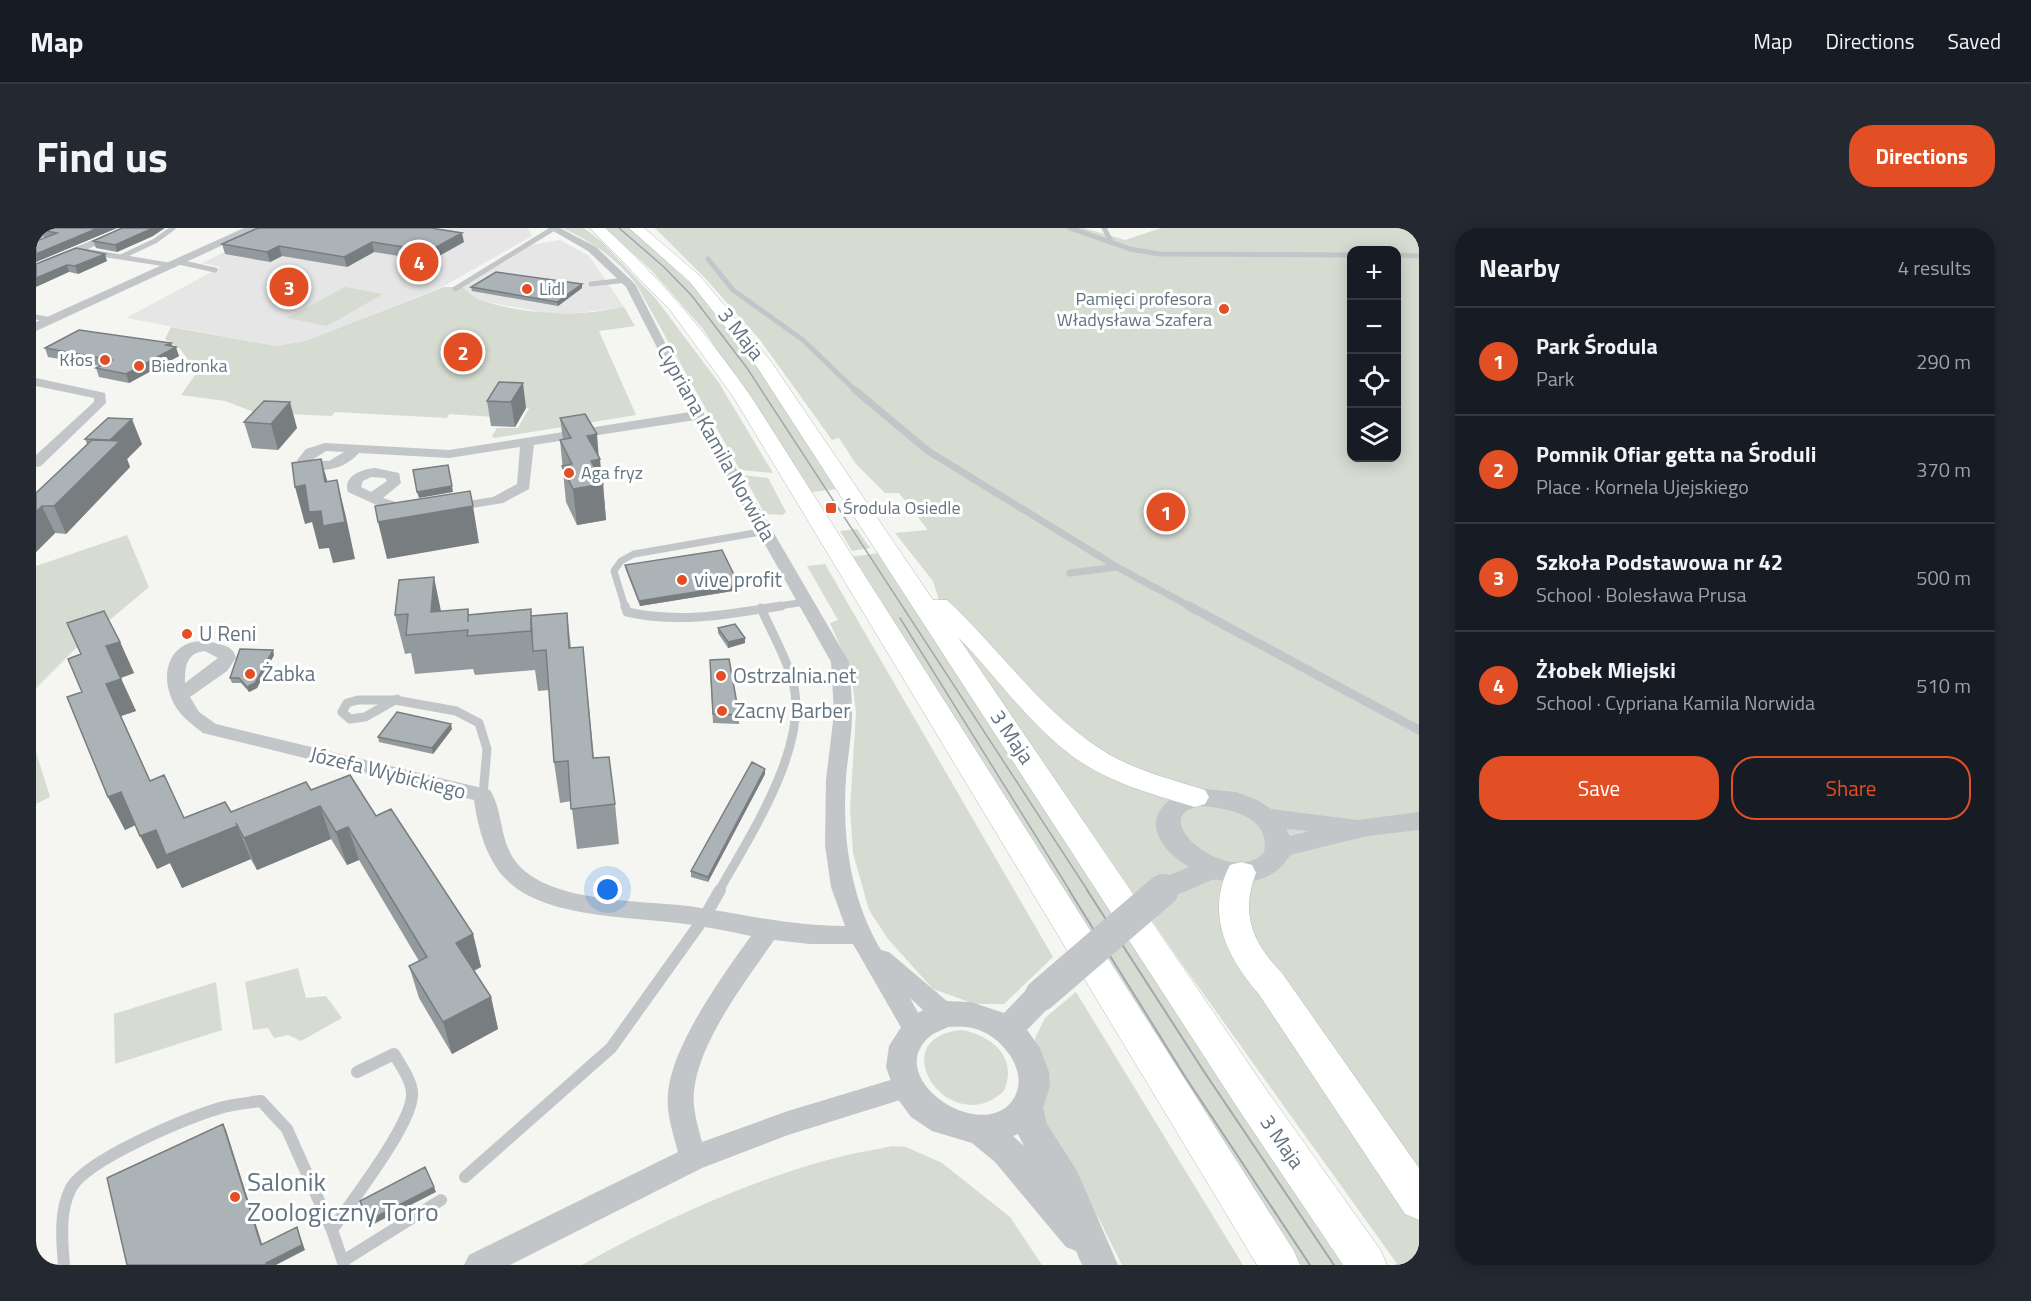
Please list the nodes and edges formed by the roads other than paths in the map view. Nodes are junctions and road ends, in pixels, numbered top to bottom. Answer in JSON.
{"nodes":[{"id":1,"x":131,"y":228,"type":"edge"},
{"id":2,"x":173,"y":228,"type":"edge"},
{"id":3,"x":254,"y":228,"type":"edge"},
{"id":4,"x":554,"y":228,"type":"edge"},
{"id":5,"x":636,"y":228,"type":"edge"},
{"id":6,"x":1070,"y":228,"type":"edge"},
{"id":7,"x":1104,"y":228,"type":"edge"},
{"id":8,"x":598,"y":230,"type":"edge"},
{"id":9,"x":1112,"y":243,"type":"junction"},
{"id":10,"x":77,"y":250,"type":"junction"},
{"id":11,"x":1347,"y":255,"type":"edge"},
{"id":12,"x":1401,"y":255,"type":"edge"},
{"id":13,"x":123,"y":256,"type":"junction"},
{"id":14,"x":1419,"y":256,"type":"edge"},
{"id":15,"x":708,"y":259,"type":"dead end"},
{"id":16,"x":175,"y":264,"type":"junction"},
{"id":17,"x":36,"y":267,"type":"edge"},
{"id":18,"x":215,"y":270,"type":"dead end"},
{"id":19,"x":627,"y":280,"type":"junction"},
{"id":20,"x":591,"y":284,"type":"dead end"},
{"id":21,"x":454,"y":289,"type":"dead end"},
{"id":22,"x":36,"y":317,"type":"edge"},
{"id":23,"x":51,"y":320,"type":"junction"},
{"id":24,"x":36,"y":327,"type":"edge"},
{"id":25,"x":36,"y":382,"type":"edge"},
{"id":26,"x":699,"y":415,"type":"junction"},
{"id":27,"x":527,"y":442,"type":"junction"},
{"id":28,"x":355,"y":449,"type":"junction"},
{"id":29,"x":36,"y":463,"type":"edge"},
{"id":30,"x":333,"y":465,"type":"junction"},
{"id":31,"x":363,"y":475,"type":"junction"},
{"id":32,"x":374,"y":498,"type":"junction"},
{"id":33,"x":766,"y":531,"type":"junction"},
{"id":34,"x":1117,"y":567,"type":"junction"},
{"id":35,"x":1070,"y":573,"type":"dead end"},
{"id":36,"x":904,"y":574,"type":"junction"},
{"id":37,"x":805,"y":602,"type":"junction"},
{"id":38,"x":760,"y":608,"type":"junction"},
{"id":39,"x":180,"y":695,"type":"dead end"},
{"id":40,"x":397,"y":699,"type":"junction"},
{"id":41,"x":1419,"y":730,"type":"edge"},
{"id":42,"x":483,"y":795,"type":"junction"},
{"id":43,"x":1195,"y":797,"type":"junction"},
{"id":44,"x":1266,"y":818,"type":"junction"},
{"id":45,"x":1418,"y":821,"type":"edge"},
{"id":46,"x":1367,"y":827,"type":"junction"},
{"id":47,"x":1174,"y":840,"type":"junction"},
{"id":48,"x":1280,"y":848,"type":"junction"},
{"id":49,"x":1227,"y":871,"type":"junction"},
{"id":50,"x":1165,"y":888,"type":"junction"},
{"id":51,"x":704,"y":918,"type":"junction"},
{"id":52,"x":768,"y":930,"type":"junction"},
{"id":53,"x":860,"y":935,"type":"junction"},
{"id":54,"x":945,"y":1014,"type":"junction"},
{"id":55,"x":915,"y":1029,"type":"junction"},
{"id":56,"x":1008,"y":1030,"type":"junction"},
{"id":57,"x":357,"y":1072,"type":"dead end"},
{"id":58,"x":907,"y":1087,"type":"junction"},
{"id":59,"x":1027,"y":1108,"type":"junction"},
{"id":60,"x":980,"y":1130,"type":"junction"},
{"id":61,"x":693,"y":1158,"type":"junction"},
{"id":62,"x":465,"y":1178,"type":"dead end"},
{"id":63,"x":441,"y":1200,"type":"dead end"},
{"id":64,"x":1419,"y":1201,"type":"edge"},
{"id":65,"x":332,"y":1230,"type":"junction"},
{"id":66,"x":1095,"y":1257,"type":"edge"},
{"id":67,"x":344,"y":1263,"type":"edge"},
{"id":68,"x":64,"y":1265,"type":"edge"},
{"id":69,"x":479,"y":1265,"type":"edge"},
{"id":70,"x":1280,"y":1265,"type":"edge"},
{"id":71,"x":1367,"y":1265,"type":"edge"}],
"edges":[{"from":1,"to":10,"type":"street"},
{"from":2,"to":13,"type":"lane"},
{"from":3,"to":16,"type":"street"},
{"from":4,"to":19,"type":"street","name":"Cypriana Kamila Norwida"},
{"from":4,"to":21,"type":"lane"},
{"from":5,"to":36,"type":"main road","name":"3 Maja"},
{"from":6,"to":9,"type":"lane"},
{"from":7,"to":9,"type":"lane"},
{"from":8,"to":70,"type":"main road","name":"3 Maja"},
{"from":9,"to":11,"type":"lane"},
{"from":10,"to":13,"type":"street"},
{"from":10,"to":17,"type":"street"},
{"from":12,"to":14,"type":"lane"},
{"from":13,"to":16,"type":"street"},
{"from":15,"to":34,"type":"lane"},
{"from":16,"to":18,"type":"lane"},
{"from":16,"to":23,"type":"street"},
{"from":19,"to":20,"type":"lane"},
{"from":19,"to":26,"type":"street","name":"Cypriana Kamila Norwida"},
{"from":22,"to":23,"type":"lane"},
{"from":23,"to":24,"type":"street"},
{"from":25,"to":29,"type":"street"},
{"from":26,"to":27,"type":"street"},
{"from":26,"to":33,"type":"street","name":"Cypriana Kamila Norwida"},
{"from":27,"to":28,"type":"street"},
{"from":27,"to":32,"type":"street"},
{"from":28,"to":30,"type":"street"},
{"from":28,"to":30,"type":"street"},
{"from":30,"to":31,"type":"street"},
{"from":31,"to":32,"type":"street"},
{"from":31,"to":32,"type":"street"},
{"from":33,"to":37,"type":"street","name":"Cypriana Kamila Norwida"},
{"from":33,"to":38,"type":"lane"},
{"from":34,"to":35,"type":"lane"},
{"from":34,"to":41,"type":"lane"},
{"from":36,"to":43,"type":"main road"},
{"from":36,"to":71,"type":"main road","name":"3 Maja"},
{"from":37,"to":38,"type":"lane"},
{"from":37,"to":53,"type":"street","name":"Cypriana Kamila Norwida"},
{"from":38,"to":51,"type":"lane"},
{"from":39,"to":42,"type":"street","name":"Józefa Wybickiego"},
{"from":40,"to":40,"type":"lane"},
{"from":40,"to":42,"type":"lane"},
{"from":42,"to":51,"type":"street","name":"Józefa Wybickiego"},
{"from":43,"to":44,"type":"street"},
{"from":43,"to":47,"type":"street"},
{"from":44,"to":46,"type":"street"},
{"from":44,"to":48,"type":"street"},
{"from":45,"to":46,"type":"street"},
{"from":46,"to":48,"type":"street"},
{"from":47,"to":49,"type":"street"},
{"from":47,"to":50,"type":"street"},
{"from":48,"to":49,"type":"street"},
{"from":49,"to":50,"type":"street"},
{"from":49,"to":64,"type":"main road"},
{"from":50,"to":56,"type":"street","bridge":true},
{"from":51,"to":52,"type":"street","name":"Józefa Wybickiego"},
{"from":51,"to":62,"type":"lane"},
{"from":52,"to":53,"type":"street"},
{"from":52,"to":61,"type":"street"},
{"from":53,"to":54,"type":"street","name":"Cypriana Kamila Norwida"},
{"from":53,"to":55,"type":"street","name":"Cypriana Kamila Norwida"},
{"from":54,"to":55,"type":"street"},
{"from":54,"to":56,"type":"street"},
{"from":55,"to":58,"type":"street"},
{"from":56,"to":59,"type":"street"},
{"from":57,"to":65,"type":"lane"},
{"from":58,"to":60,"type":"street"},
{"from":58,"to":61,"type":"street"},
{"from":59,"to":60,"type":"street"},
{"from":59,"to":66,"type":"street"},
{"from":60,"to":66,"type":"street"},
{"from":61,"to":69,"type":"street"},
{"from":63,"to":67,"type":"lane"},
{"from":65,"to":67,"type":"lane"},
{"from":65,"to":68,"type":"lane"}]}
